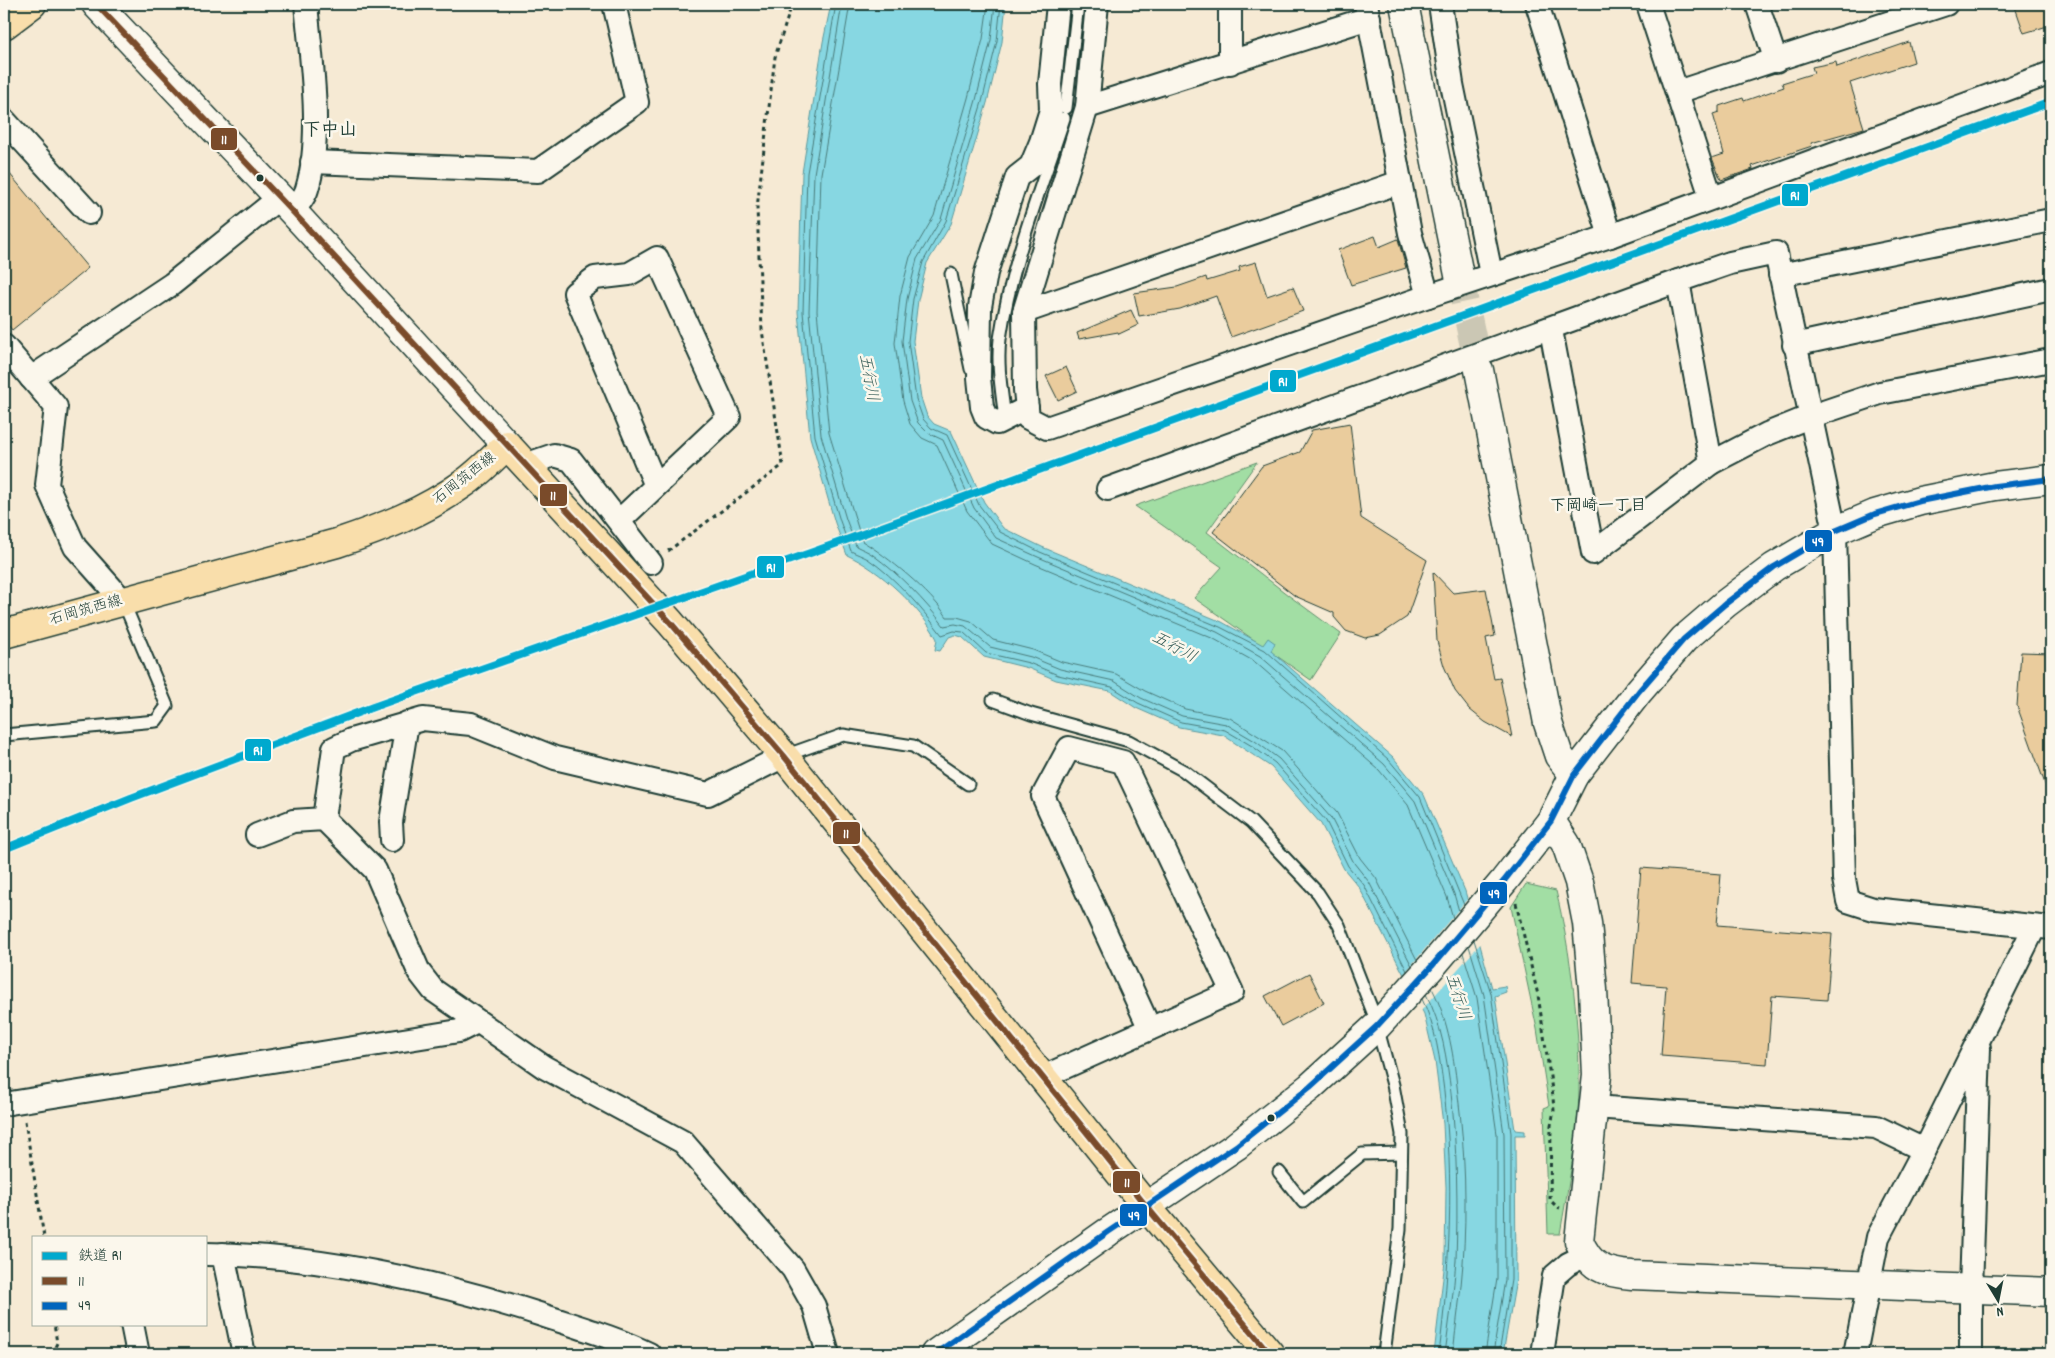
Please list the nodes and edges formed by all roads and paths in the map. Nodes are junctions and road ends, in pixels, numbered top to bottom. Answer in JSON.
{"nodes":[{"id":1,"x":32,"y":4,"type":"edge"},
{"id":2,"x":96,"y":4,"type":"edge"},
{"id":3,"x":306,"y":4,"type":"edge"},
{"id":4,"x":614,"y":4,"type":"edge"},
{"id":5,"x":792,"y":4,"type":"edge"},
{"id":6,"x":1058,"y":4,"type":"edge"},
{"id":7,"x":1078,"y":4,"type":"edge"},
{"id":8,"x":1097,"y":4,"type":"edge"},
{"id":9,"x":1230,"y":4,"type":"edge"},
{"id":10,"x":1404,"y":4,"type":"edge"},
{"id":11,"x":1440,"y":4,"type":"edge"},
{"id":12,"x":1537,"y":4,"type":"edge"},
{"id":13,"x":1648,"y":4,"type":"edge"},
{"id":14,"x":1757,"y":4,"type":"edge"},
{"id":15,"x":1946,"y":4,"type":"edge"},
{"id":16,"x":1367,"y":11,"type":"edge"},
{"id":17,"x":4,"y":25,"type":"edge"},
{"id":18,"x":1776,"y":61,"type":"junction"},
{"id":19,"x":1230,"y":63,"type":"junction"},
{"id":20,"x":2051,"y":73,"type":"edge"},
{"id":21,"x":1678,"y":92,"type":"junction"},
{"id":22,"x":1070,"y":114,"type":"junction"},
{"id":23,"x":4,"y":120,"type":"edge"},
{"id":24,"x":312,"y":162,"type":"junction"},
{"id":25,"x":1400,"y":182,"type":"junction"},
{"id":26,"x":1711,"y":197,"type":"junction"},
{"id":27,"x":286,"y":205,"type":"junction"},
{"id":28,"x":89,"y":213,"type":"dead end"},
{"id":29,"x":2051,"y":220,"type":"edge"},
{"id":30,"x":1610,"y":236,"type":"junction"},
{"id":31,"x":951,"y":274,"type":"dead end"},
{"id":32,"x":1491,"y":274,"type":"junction"},
{"id":33,"x":1459,"y":275,"type":"tunnel mouth"},
{"id":34,"x":1780,"y":275,"type":"junction"},
{"id":35,"x":1678,"y":281,"type":"junction"},
{"id":36,"x":2051,"y":289,"type":"edge"},
{"id":37,"x":1428,"y":296,"type":"junction"},
{"id":38,"x":1024,"y":312,"type":"junction"},
{"id":39,"x":1550,"y":330,"type":"junction"},
{"id":40,"x":1794,"y":344,"type":"junction"},
{"id":41,"x":4,"y":346,"type":"edge"},
{"id":42,"x":2051,"y":360,"type":"edge"},
{"id":43,"x":1479,"y":370,"type":"tunnel mouth"},
{"id":44,"x":31,"y":378,"type":"junction"},
{"id":45,"x":982,"y":399,"type":"junction"},
{"id":46,"x":1027,"y":408,"type":"junction"},
{"id":47,"x":1004,"y":411,"type":"dead end"},
{"id":48,"x":1809,"y":417,"type":"junction"},
{"id":49,"x":516,"y":455,"type":"junction"},
{"id":50,"x":1711,"y":463,"type":"junction"},
{"id":51,"x":2051,"y":479,"type":"edge"},
{"id":52,"x":656,"y":486,"type":"junction"},
{"id":53,"x":1108,"y":489,"type":"dead end"},
{"id":54,"x":619,"y":522,"type":"junction"},
{"id":55,"x":1835,"y":531,"type":"junction"},
{"id":56,"x":651,"y":563,"type":"joint"},
{"id":57,"x":123,"y":601,"type":"junction"},
{"id":58,"x":4,"y":634,"type":"edge"},
{"id":59,"x":993,"y":700,"type":"dead end"},
{"id":60,"x":408,"y":723,"type":"junction"},
{"id":61,"x":4,"y":735,"type":"edge"},
{"id":62,"x":784,"y":756,"type":"junction"},
{"id":63,"x":1574,"y":775,"type":"junction"},
{"id":64,"x":968,"y":784,"type":"dead end"},
{"id":65,"x":324,"y":819,"type":"junction"},
{"id":66,"x":1550,"y":821,"type":"junction"},
{"id":67,"x":257,"y":835,"type":"dead end"},
{"id":68,"x":392,"y":840,"type":"dead end"},
{"id":69,"x":1510,"y":889,"type":"junction"},
{"id":70,"x":2043,"y":928,"type":"edge"},
{"id":71,"x":477,"y":1022,"type":"junction"},
{"id":72,"x":1381,"y":1022,"type":"junction"},
{"id":73,"x":1150,"y":1029,"type":"junction"},
{"id":74,"x":1980,"y":1039,"type":"junction"},
{"id":75,"x":1043,"y":1077,"type":"junction"},
{"id":76,"x":13,"y":1102,"type":"edge"},
{"id":77,"x":1594,"y":1107,"type":"junction"},
{"id":78,"x":1924,"y":1150,"type":"junction"},
{"id":79,"x":1401,"y":1153,"type":"junction"},
{"id":80,"x":1279,"y":1172,"type":"dead end"},
{"id":81,"x":1146,"y":1206,"type":"junction"},
{"id":82,"x":1568,"y":1208,"type":"dead end"},
{"id":83,"x":44,"y":1236,"type":"edge"},
{"id":84,"x":215,"y":1254,"type":"edge"},
{"id":85,"x":1586,"y":1256,"type":"junction"},
{"id":86,"x":1868,"y":1286,"type":"junction"},
{"id":87,"x":1971,"y":1289,"type":"junction"},
{"id":88,"x":2051,"y":1292,"type":"edge"},
{"id":89,"x":54,"y":1326,"type":"edge"},
{"id":90,"x":132,"y":1326,"type":"edge"},
{"id":91,"x":52,"y":1354,"type":"edge"},
{"id":92,"x":138,"y":1354,"type":"edge"},
{"id":93,"x":244,"y":1354,"type":"edge"},
{"id":94,"x":649,"y":1354,"type":"edge"},
{"id":95,"x":828,"y":1354,"type":"edge"},
{"id":96,"x":935,"y":1354,"type":"edge"},
{"id":97,"x":1270,"y":1354,"type":"edge"},
{"id":98,"x":1384,"y":1354,"type":"edge"},
{"id":99,"x":1542,"y":1354,"type":"edge"},
{"id":100,"x":1855,"y":1354,"type":"edge"},
{"id":101,"x":1971,"y":1354,"type":"edge"}],
"edges":[{"from":1,"to":17,"type":"main road"},
{"from":2,"to":27,"type":"street"},
{"from":3,"to":24,"type":"street"},
{"from":4,"to":24,"type":"street"},
{"from":5,"to":56,"type":"path"},
{"from":6,"to":22,"type":"street"},
{"from":7,"to":22,"type":"lane"},
{"from":8,"to":22,"type":"street"},
{"from":9,"to":19,"type":"street"},
{"from":10,"to":33,"type":"street"},
{"from":11,"to":32,"type":"street"},
{"from":12,"to":30,"type":"street"},
{"from":13,"to":21,"type":"street"},
{"from":14,"to":18,"type":"street"},
{"from":15,"to":18,"type":"street"},
{"from":16,"to":19,"type":"street"},
{"from":16,"to":25,"type":"street"},
{"from":18,"to":21,"type":"street"},
{"from":19,"to":22,"type":"street"},
{"from":20,"to":26,"type":"street"},
{"from":21,"to":26,"type":"street"},
{"from":22,"to":38,"type":"street"},
{"from":22,"to":45,"type":"street"},
{"from":22,"to":47,"type":"lane"},
{"from":23,"to":28,"type":"street"},
{"from":24,"to":27,"type":"street"},
{"from":25,"to":37,"type":"street"},
{"from":25,"to":38,"type":"street"},
{"from":26,"to":30,"type":"street"},
{"from":27,"to":44,"type":"street"},
{"from":27,"to":49,"type":"street"},
{"from":29,"to":34,"type":"street"},
{"from":30,"to":32,"type":"street"},
{"from":31,"to":45,"type":"lane"},
{"from":32,"to":37,"type":"street"},
{"from":34,"to":35,"type":"street"},
{"from":34,"to":40,"type":"street"},
{"from":35,"to":39,"type":"street"},
{"from":35,"to":50,"type":"street"},
{"from":36,"to":40,"type":"street"},
{"from":37,"to":46,"type":"street"},
{"from":38,"to":46,"type":"street"},
{"from":39,"to":50,"type":"street"},
{"from":39,"to":53,"type":"street"},
{"from":40,"to":48,"type":"street"},
{"from":41,"to":44,"type":"street"},
{"from":42,"to":48,"type":"street"},
{"from":43,"to":63,"type":"street"},
{"from":44,"to":57,"type":"street"},
{"from":45,"to":46,"type":"street"},
{"from":48,"to":50,"type":"street"},
{"from":48,"to":55,"type":"street"},
{"from":49,"to":54,"type":"street"},
{"from":49,"to":57,"type":"main road","name":"石岡筑西線"},
{"from":49,"to":62,"type":"main road"},
{"from":51,"to":55,"type":"street"},
{"from":52,"to":52,"type":"street"},
{"from":52,"to":54,"type":"street"},
{"from":54,"to":56,"type":"street"},
{"from":55,"to":63,"type":"street"},
{"from":55,"to":70,"type":"street"},
{"from":57,"to":58,"type":"main road","name":"石岡筑西線"},
{"from":57,"to":61,"type":"lane"},
{"from":59,"to":72,"type":"lane"},
{"from":60,"to":62,"type":"street"},
{"from":60,"to":65,"type":"street"},
{"from":60,"to":68,"type":"street"},
{"from":62,"to":64,"type":"lane"},
{"from":62,"to":75,"type":"main road"},
{"from":63,"to":66,"type":"street"},
{"from":65,"to":67,"type":"street"},
{"from":65,"to":71,"type":"street"},
{"from":66,"to":69,"type":"street"},
{"from":66,"to":77,"type":"street"},
{"from":69,"to":72,"type":"street"},
{"from":69,"to":82,"type":"path"},
{"from":70,"to":74,"type":"street"},
{"from":71,"to":76,"type":"street"},
{"from":71,"to":95,"type":"street"},
{"from":72,"to":79,"type":"lane"},
{"from":72,"to":81,"type":"street"},
{"from":73,"to":73,"type":"street"},
{"from":73,"to":75,"type":"street"},
{"from":74,"to":78,"type":"street"},
{"from":74,"to":87,"type":"street"},
{"from":75,"to":81,"type":"main road"},
{"from":76,"to":83,"type":"path"},
{"from":77,"to":78,"type":"street"},
{"from":77,"to":85,"type":"street"},
{"from":78,"to":86,"type":"street"},
{"from":79,"to":80,"type":"lane"},
{"from":79,"to":98,"type":"lane"},
{"from":81,"to":96,"type":"street"},
{"from":81,"to":97,"type":"main road"},
{"from":84,"to":93,"type":"street"},
{"from":84,"to":94,"type":"street"},
{"from":85,"to":86,"type":"street"},
{"from":85,"to":99,"type":"street"},
{"from":86,"to":87,"type":"street"},
{"from":86,"to":100,"type":"street"},
{"from":87,"to":88,"type":"street"},
{"from":87,"to":101,"type":"street"},
{"from":89,"to":91,"type":"path"},
{"from":90,"to":92,"type":"street"}]}
